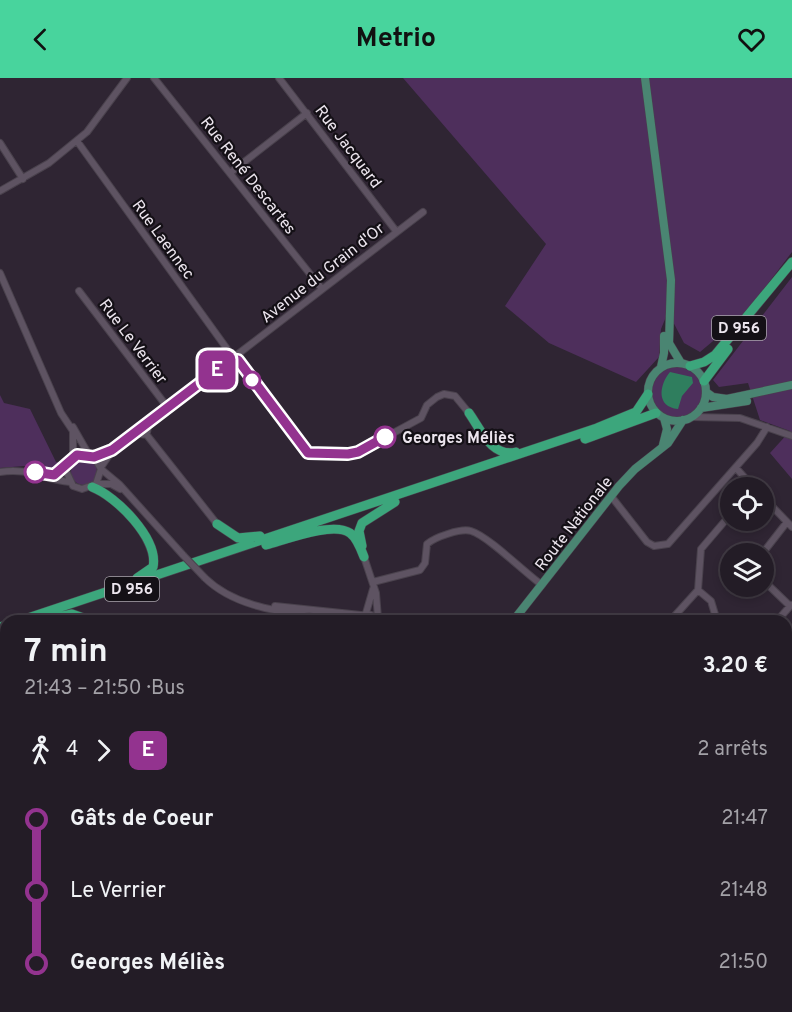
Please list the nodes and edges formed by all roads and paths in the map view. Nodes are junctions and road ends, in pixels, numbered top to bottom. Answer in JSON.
{"nodes":[{"id":1,"x":127,"y":78,"type":"edge"},
{"id":2,"x":154,"y":78,"type":"edge"},
{"id":3,"x":279,"y":78,"type":"edge"},
{"id":4,"x":645,"y":78,"type":"edge"},
{"id":5,"x":307,"y":113,"type":"junction"},
{"id":6,"x":77,"y":141,"type":"junction"},
{"id":7,"x":0,"y":142,"type":"edge"},
{"id":8,"x":230,"y":173,"type":"junction"},
{"id":9,"x":23,"y":179,"type":"junction"},
{"id":10,"x":0,"y":191,"type":"edge"},
{"id":11,"x":423,"y":212,"type":"dead end"},
{"id":12,"x":396,"y":231,"type":"junction"},
{"id":13,"x":792,"y":262,"type":"edge"},
{"id":14,"x":792,"y":269,"type":"edge"},
{"id":15,"x":0,"y":273,"type":"edge"},
{"id":16,"x":322,"y":289,"type":"junction"},
{"id":17,"x":79,"y":291,"type":"dead end"},
{"id":18,"x":669,"y":311,"type":"junction"},
{"id":19,"x":230,"y":357,"type":"junction"},
{"id":20,"x":238,"y":357,"type":"junction"},
{"id":21,"x":681,"y":363,"type":"junction"},
{"id":22,"x":690,"y":366,"type":"junction"},
{"id":23,"x":661,"y":367,"type":"junction"},
{"id":24,"x":704,"y":381,"type":"junction"},
{"id":25,"x":792,"y":385,"type":"edge"},
{"id":26,"x":773,"y":389,"type":"junction"},
{"id":27,"x":706,"y":392,"type":"junction"},
{"id":28,"x":648,"y":394,"type":"junction"},
{"id":29,"x":168,"y":408,"type":"junction"},
{"id":30,"x":701,"y":408,"type":"junction"},
{"id":31,"x":469,"y":413,"type":"joint"},
{"id":32,"x":660,"y":415,"type":"junction"},
{"id":33,"x":692,"y":417,"type":"junction"},
{"id":34,"x":66,"y":420,"type":"junction"},
{"id":35,"x":683,"y":420,"type":"junction"},
{"id":36,"x":146,"y":426,"type":"junction"},
{"id":37,"x":767,"y":427,"type":"junction"},
{"id":38,"x":139,"y":431,"type":"junction"},
{"id":39,"x":146,"y":434,"type":"junction"},
{"id":40,"x":792,"y":436,"type":"edge"},
{"id":41,"x":539,"y":448,"type":"junction"},
{"id":42,"x":661,"y":448,"type":"junction"},
{"id":43,"x":112,"y":450,"type":"junction"},
{"id":44,"x":91,"y":456,"type":"junction"},
{"id":45,"x":73,"y":458,"type":"junction"},
{"id":46,"x":67,"y":466,"type":"junction"},
{"id":47,"x":101,"y":468,"type":"junction"},
{"id":48,"x":736,"y":468,"type":"junction"},
{"id":49,"x":0,"y":472,"type":"edge"},
{"id":50,"x":40,"y":474,"type":"junction"},
{"id":51,"x":745,"y":477,"type":"edge"},
{"id":52,"x":70,"y":482,"type":"junction"},
{"id":53,"x":94,"y":486,"type":"junction"},
{"id":54,"x":126,"y":494,"type":"junction"},
{"id":55,"x":611,"y":496,"type":"junction"},
{"id":56,"x":395,"y":502,"type":"junction"},
{"id":57,"x":774,"y":509,"type":"edge"},
{"id":58,"x":217,"y":524,"type":"joint"},
{"id":59,"x":309,"y":525,"type":"junction"},
{"id":60,"x":789,"y":525,"type":"edge"},
{"id":61,"x":720,"y":526,"type":"edge"},
{"id":62,"x":772,"y":543,"type":"edge"},
{"id":63,"x":263,"y":546,"type":"junction"},
{"id":64,"x":364,"y":557,"type":"junction"},
{"id":65,"x":373,"y":584,"type":"junction"},
{"id":66,"x":542,"y":585,"type":"junction"},
{"id":67,"x":125,"y":586,"type":"junction"},
{"id":68,"x":698,"y":590,"type":"junction"},
{"id":69,"x":774,"y":590,"type":"edge"},
{"id":70,"x":791,"y":606,"type":"edge"},
{"id":71,"x":306,"y":610,"type":"junction"},
{"id":72,"x":37,"y":615,"type":"edge"},
{"id":73,"x":55,"y":615,"type":"edge"},
{"id":74,"x":321,"y":615,"type":"edge"},
{"id":75,"x":352,"y":615,"type":"edge"},
{"id":76,"x":362,"y":615,"type":"edge"},
{"id":77,"x":377,"y":615,"type":"edge"},
{"id":78,"x":518,"y":615,"type":"edge"},
{"id":79,"x":675,"y":615,"type":"edge"},
{"id":80,"x":715,"y":615,"type":"edge"}],
"edges":[{"from":1,"to":6,"type":"street"},
{"from":2,"to":8,"type":"street","name":"Rue René Descartes"},
{"from":3,"to":5,"type":"street","name":"Rue Jacquard"},
{"from":4,"to":18,"type":"main road"},
{"from":5,"to":8,"type":"street"},
{"from":5,"to":12,"type":"street","name":"Rue Jacquard"},
{"from":6,"to":9,"type":"street"},
{"from":6,"to":19,"type":"street","name":"Rue Laennec"},
{"from":7,"to":9,"type":"street"},
{"from":8,"to":16,"type":"street","name":"Rue René Descartes"},
{"from":9,"to":10,"type":"street"},
{"from":11,"to":12,"type":"street","name":"Avenue du Grain d'Or"},
{"from":12,"to":16,"type":"street","name":"Avenue du Grain d'Or"},
{"from":13,"to":22,"type":"highway","number":"D 956"},
{"from":14,"to":24,"type":"highway","number":"D 956"},
{"from":15,"to":34,"type":"street"},
{"from":16,"to":20,"type":"street","name":"Avenue du Grain d'Or"},
{"from":17,"to":29,"type":"street","name":"Rue Le Verrier"},
{"from":18,"to":21,"type":"main road"},
{"from":18,"to":23,"type":"main road"},
{"from":19,"to":20,"type":"street"},
{"from":19,"to":29,"type":"street"},
{"from":20,"to":31,"type":"street"},
{"from":21,"to":22,"type":"main road"},
{"from":21,"to":23,"type":"main road"},
{"from":22,"to":24,"type":"main road"},
{"from":23,"to":28,"type":"main road"},
{"from":24,"to":27,"type":"main road"},
{"from":25,"to":26,"type":"main road"},
{"from":26,"to":27,"type":"main road"},
{"from":26,"to":30,"type":"main road"},
{"from":27,"to":30,"type":"main road"},
{"from":28,"to":32,"type":"main road"},
{"from":28,"to":41,"type":"highway","number":"D 956"},
{"from":29,"to":36,"type":"street"},
{"from":30,"to":33,"type":"main road"},
{"from":31,"to":41,"type":"highway"},
{"from":32,"to":35,"type":"main road"},
{"from":32,"to":42,"type":"main road"},
{"from":32,"to":56,"type":"highway","number":"D 956"},
{"from":33,"to":35,"type":"main road"},
{"from":33,"to":37,"type":"street"},
{"from":34,"to":44,"type":"street"},
{"from":34,"to":45,"type":"street"},
{"from":35,"to":42,"type":"main road","name":"Route Nationale"},
{"from":36,"to":38,"type":"street"},
{"from":36,"to":39,"type":"street"},
{"from":37,"to":40,"type":"street"},
{"from":37,"to":48,"type":"street"},
{"from":38,"to":39,"type":"street"},
{"from":38,"to":43,"type":"street"},
{"from":39,"to":58,"type":"street"},
{"from":41,"to":59,"type":"highway","number":"D 956"},
{"from":42,"to":55,"type":"main road","name":"Route Nationale"},
{"from":43,"to":44,"type":"street"},
{"from":43,"to":47,"type":"street"},
{"from":44,"to":45,"type":"street"},
{"from":44,"to":47,"type":"street"},
{"from":45,"to":46,"type":"street"},
{"from":46,"to":50,"type":"street"},
{"from":46,"to":52,"type":"street"},
{"from":47,"to":53,"type":"street"},
{"from":47,"to":54,"type":"street"},
{"from":48,"to":51,"type":"street"},
{"from":48,"to":55,"type":"street"},
{"from":49,"to":50,"type":"street"},
{"from":50,"to":52,"type":"street"},
{"from":52,"to":53,"type":"street"},
{"from":53,"to":54,"type":"street"},
{"from":53,"to":67,"type":"highway","number":"D 956"},
{"from":54,"to":71,"type":"street","bridge":true},
{"from":55,"to":66,"type":"main road","name":"Route Nationale"},
{"from":56,"to":63,"type":"highway","number":"D 956"},
{"from":56,"to":64,"type":"highway","number":"D 956"},
{"from":57,"to":60,"type":"street"},
{"from":58,"to":59,"type":"highway","number":"D 956"},
{"from":59,"to":67,"type":"highway","number":"D 956"},
{"from":60,"to":62,"type":"street"},
{"from":61,"to":68,"type":"street"},
{"from":63,"to":64,"type":"highway","number":"D 956"},
{"from":63,"to":73,"type":"highway","number":"D 956"},
{"from":64,"to":65,"type":"street"},
{"from":65,"to":66,"type":"street"},
{"from":65,"to":76,"type":"street"},
{"from":65,"to":77,"type":"street"},
{"from":66,"to":78,"type":"main road","name":"Route Nationale"},
{"from":67,"to":72,"type":"highway","number":"D 956"},
{"from":68,"to":79,"type":"street"},
{"from":68,"to":80,"type":"street"},
{"from":69,"to":70,"type":"street"},
{"from":71,"to":74,"type":"street"},
{"from":71,"to":75,"type":"street"}]}
